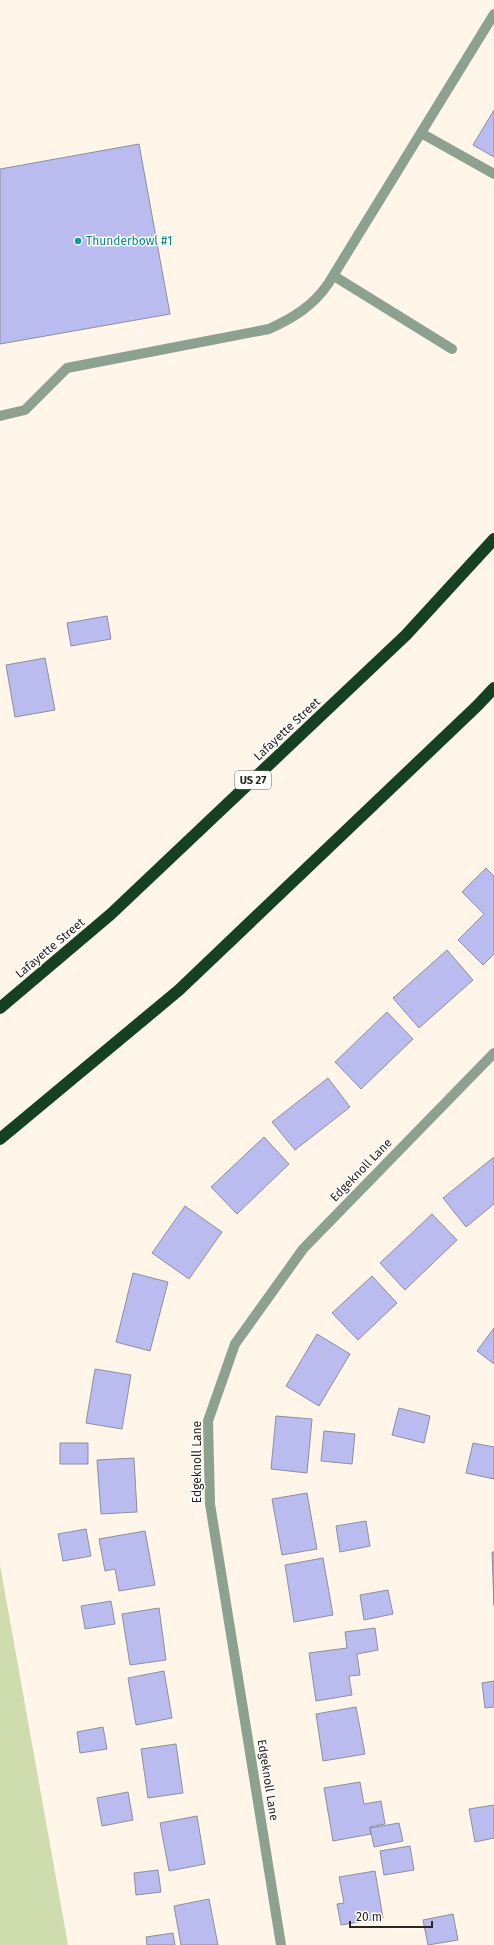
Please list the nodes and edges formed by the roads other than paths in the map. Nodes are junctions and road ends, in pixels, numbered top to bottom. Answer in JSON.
{"nodes":[{"id":1,"x":494,"y":14,"type":"edge"},
{"id":2,"x":421,"y":133,"type":"junction"},
{"id":3,"x":494,"y":174,"type":"edge"},
{"id":4,"x":334,"y":276,"type":"junction"},
{"id":5,"x":452,"y":350,"type":"dead end"},
{"id":6,"x":0,"y":416,"type":"edge"},
{"id":7,"x":494,"y":539,"type":"edge"},
{"id":8,"x":494,"y":688,"type":"edge"},
{"id":9,"x":0,"y":1008,"type":"edge"},
{"id":10,"x":494,"y":1053,"type":"edge"},
{"id":11,"x":0,"y":1140,"type":"edge"},
{"id":12,"x":281,"y":1945,"type":"edge"}],
"edges":[{"from":1,"to":2,"type":"street"},
{"from":2,"to":3,"type":"street"},
{"from":2,"to":4,"type":"street"},
{"from":4,"to":5,"type":"street"},
{"from":4,"to":6,"type":"street"},
{"from":7,"to":9,"type":"highway","name":"Lafayette Street","number":"US 27"},
{"from":8,"to":11,"type":"highway"},
{"from":10,"to":12,"type":"street","name":"Edgeknoll Lane"}]}
